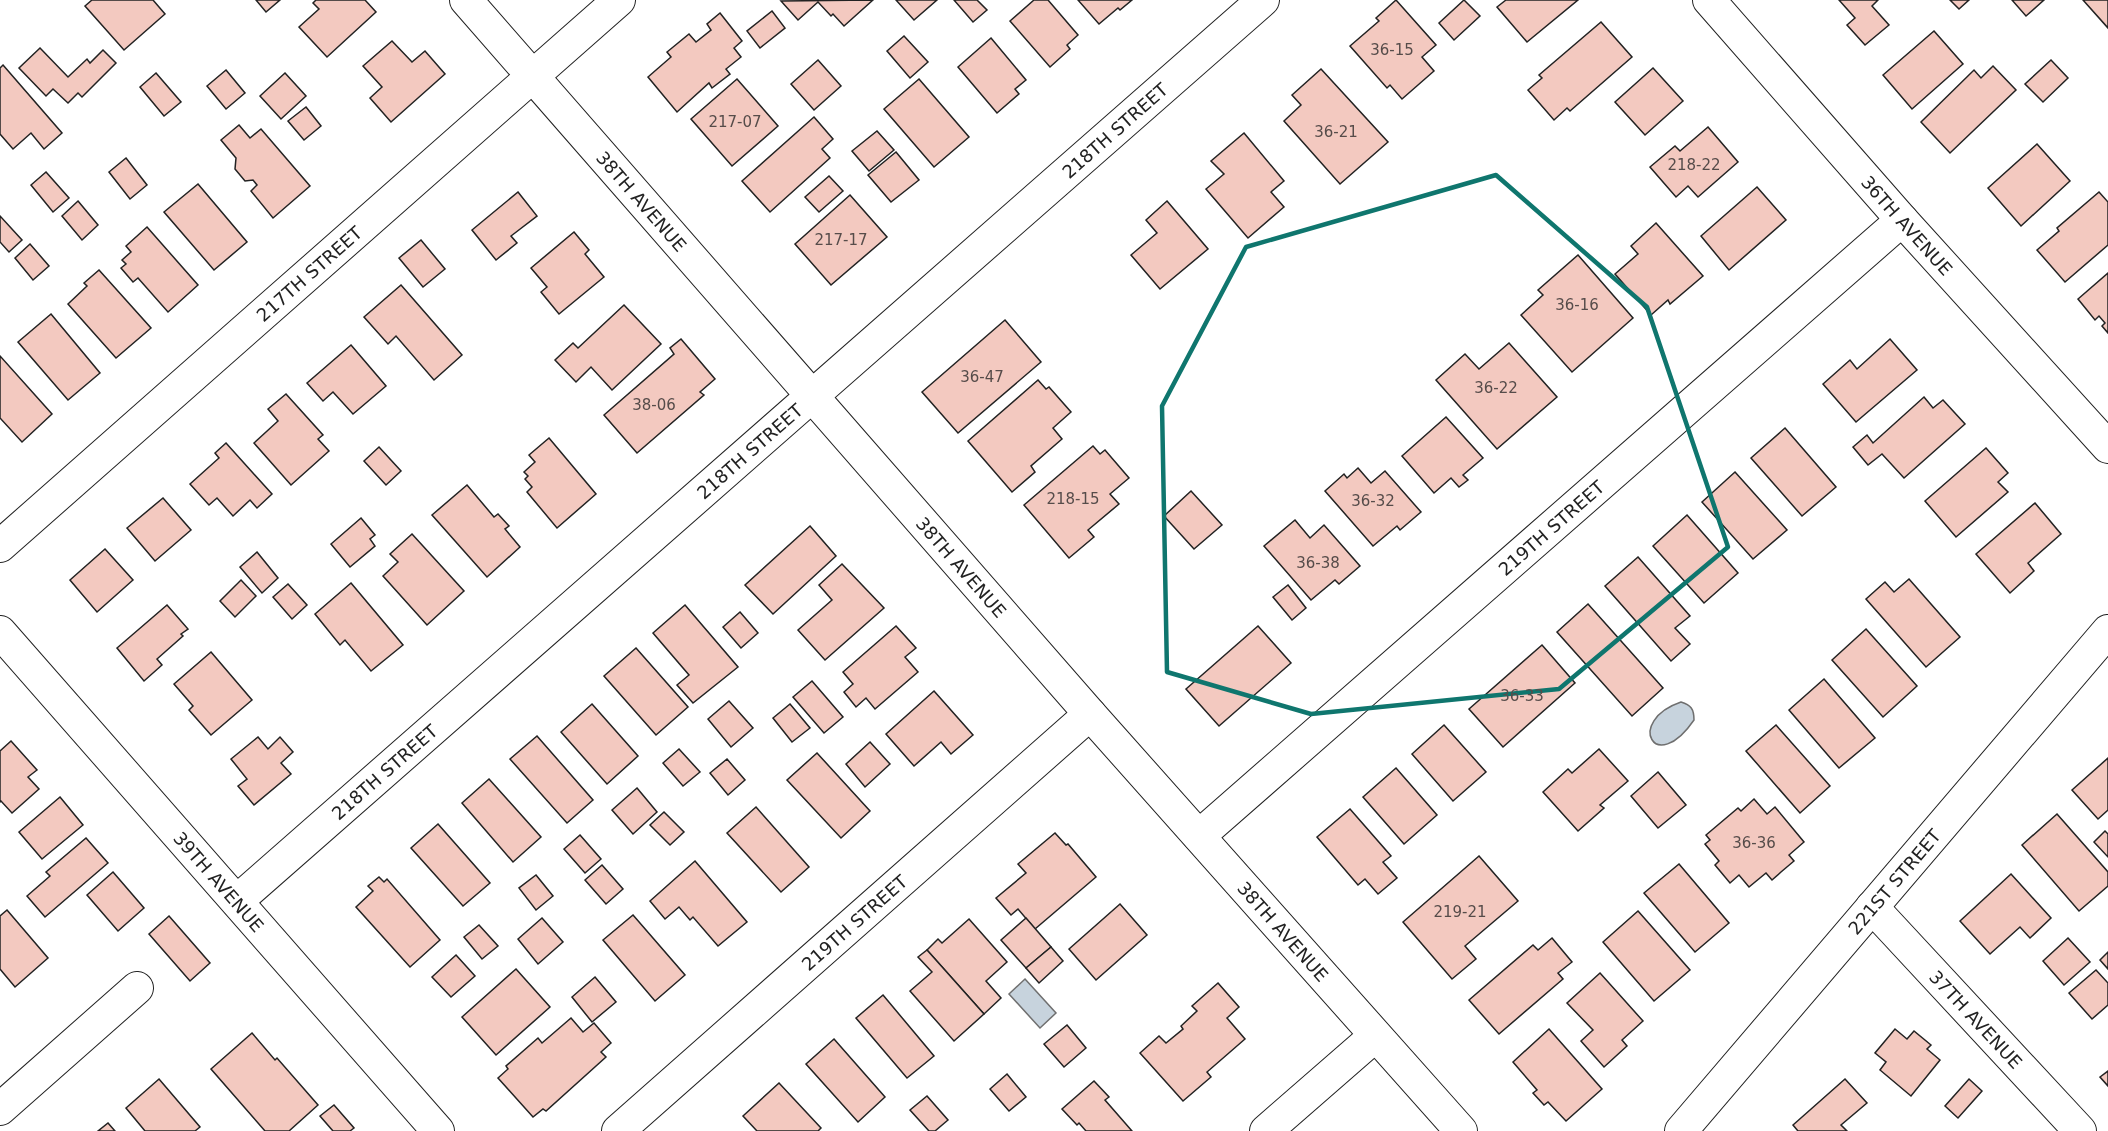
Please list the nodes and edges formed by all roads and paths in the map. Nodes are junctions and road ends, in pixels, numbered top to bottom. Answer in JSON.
{"nodes":[{"id":1,"x":466,"y":0,"type":"edge"},
{"id":2,"x":619,"y":0,"type":"edge"},
{"id":3,"x":1263,"y":0,"type":"edge"},
{"id":4,"x":1709,"y":0,"type":"edge"},
{"id":5,"x":532,"y":76,"type":"junction"},
{"id":6,"x":1902,"y":220,"type":"junction"},
{"id":7,"x":812,"y":397,"type":"junction"},
{"id":8,"x":2108,"y":447,"type":"edge"},
{"id":9,"x":0,"y":546,"type":"edge"},
{"id":10,"x":2108,"y":631,"type":"edge"},
{"id":11,"x":0,"y":632,"type":"edge"},
{"id":12,"x":1090,"y":714,"type":"junction"},
{"id":13,"x":1199,"y":836,"type":"junction"},
{"id":14,"x":237,"y":902,"type":"junction"},
{"id":15,"x":1872,"y":907,"type":"junction"},
{"id":16,"x":137,"y":988,"type":"dead end"},
{"id":17,"x":1375,"y":1036,"type":"junction"},
{"id":18,"x":0,"y":1108,"type":"edge"},
{"id":19,"x":438,"y":1131,"type":"edge"},
{"id":20,"x":618,"y":1131,"type":"edge"},
{"id":21,"x":1266,"y":1131,"type":"edge"},
{"id":22,"x":1461,"y":1131,"type":"edge"},
{"id":23,"x":1681,"y":1131,"type":"edge"},
{"id":24,"x":2080,"y":1131,"type":"edge"}],
"edges":[{"from":1,"to":5,"type":"street","name":"38TH AVENUE"},
{"from":2,"to":5,"type":"street","name":"217TH STREET"},
{"from":3,"to":7,"type":"street","name":"218TH STREET"},
{"from":4,"to":6,"type":"street","name":"36TH AVENUE"},
{"from":5,"to":7,"type":"street","name":"38TH AVENUE"},
{"from":5,"to":9,"type":"street","name":"217TH STREET"},
{"from":6,"to":8,"type":"street","name":"36TH AVENUE"},
{"from":6,"to":13,"type":"street","name":"219TH STREET"},
{"from":7,"to":12,"type":"street","name":"38TH AVENUE"},
{"from":7,"to":14,"type":"street","name":"218TH STREET"},
{"from":10,"to":15,"type":"street","name":"221ST STREET"},
{"from":11,"to":14,"type":"street","name":"39TH AVENUE"},
{"from":12,"to":13,"type":"street","name":"38TH AVENUE"},
{"from":12,"to":20,"type":"street","name":"219TH STREET"},
{"from":13,"to":17,"type":"street","name":"38TH AVENUE"},
{"from":14,"to":19,"type":"street","name":"39TH AVENUE"},
{"from":15,"to":23,"type":"street","name":"221ST STREET"},
{"from":15,"to":24,"type":"street","name":"37TH AVENUE"},
{"from":16,"to":18,"type":"street"},
{"from":17,"to":21,"type":"street"},
{"from":17,"to":22,"type":"street","name":"38TH AVENUE"}]}
